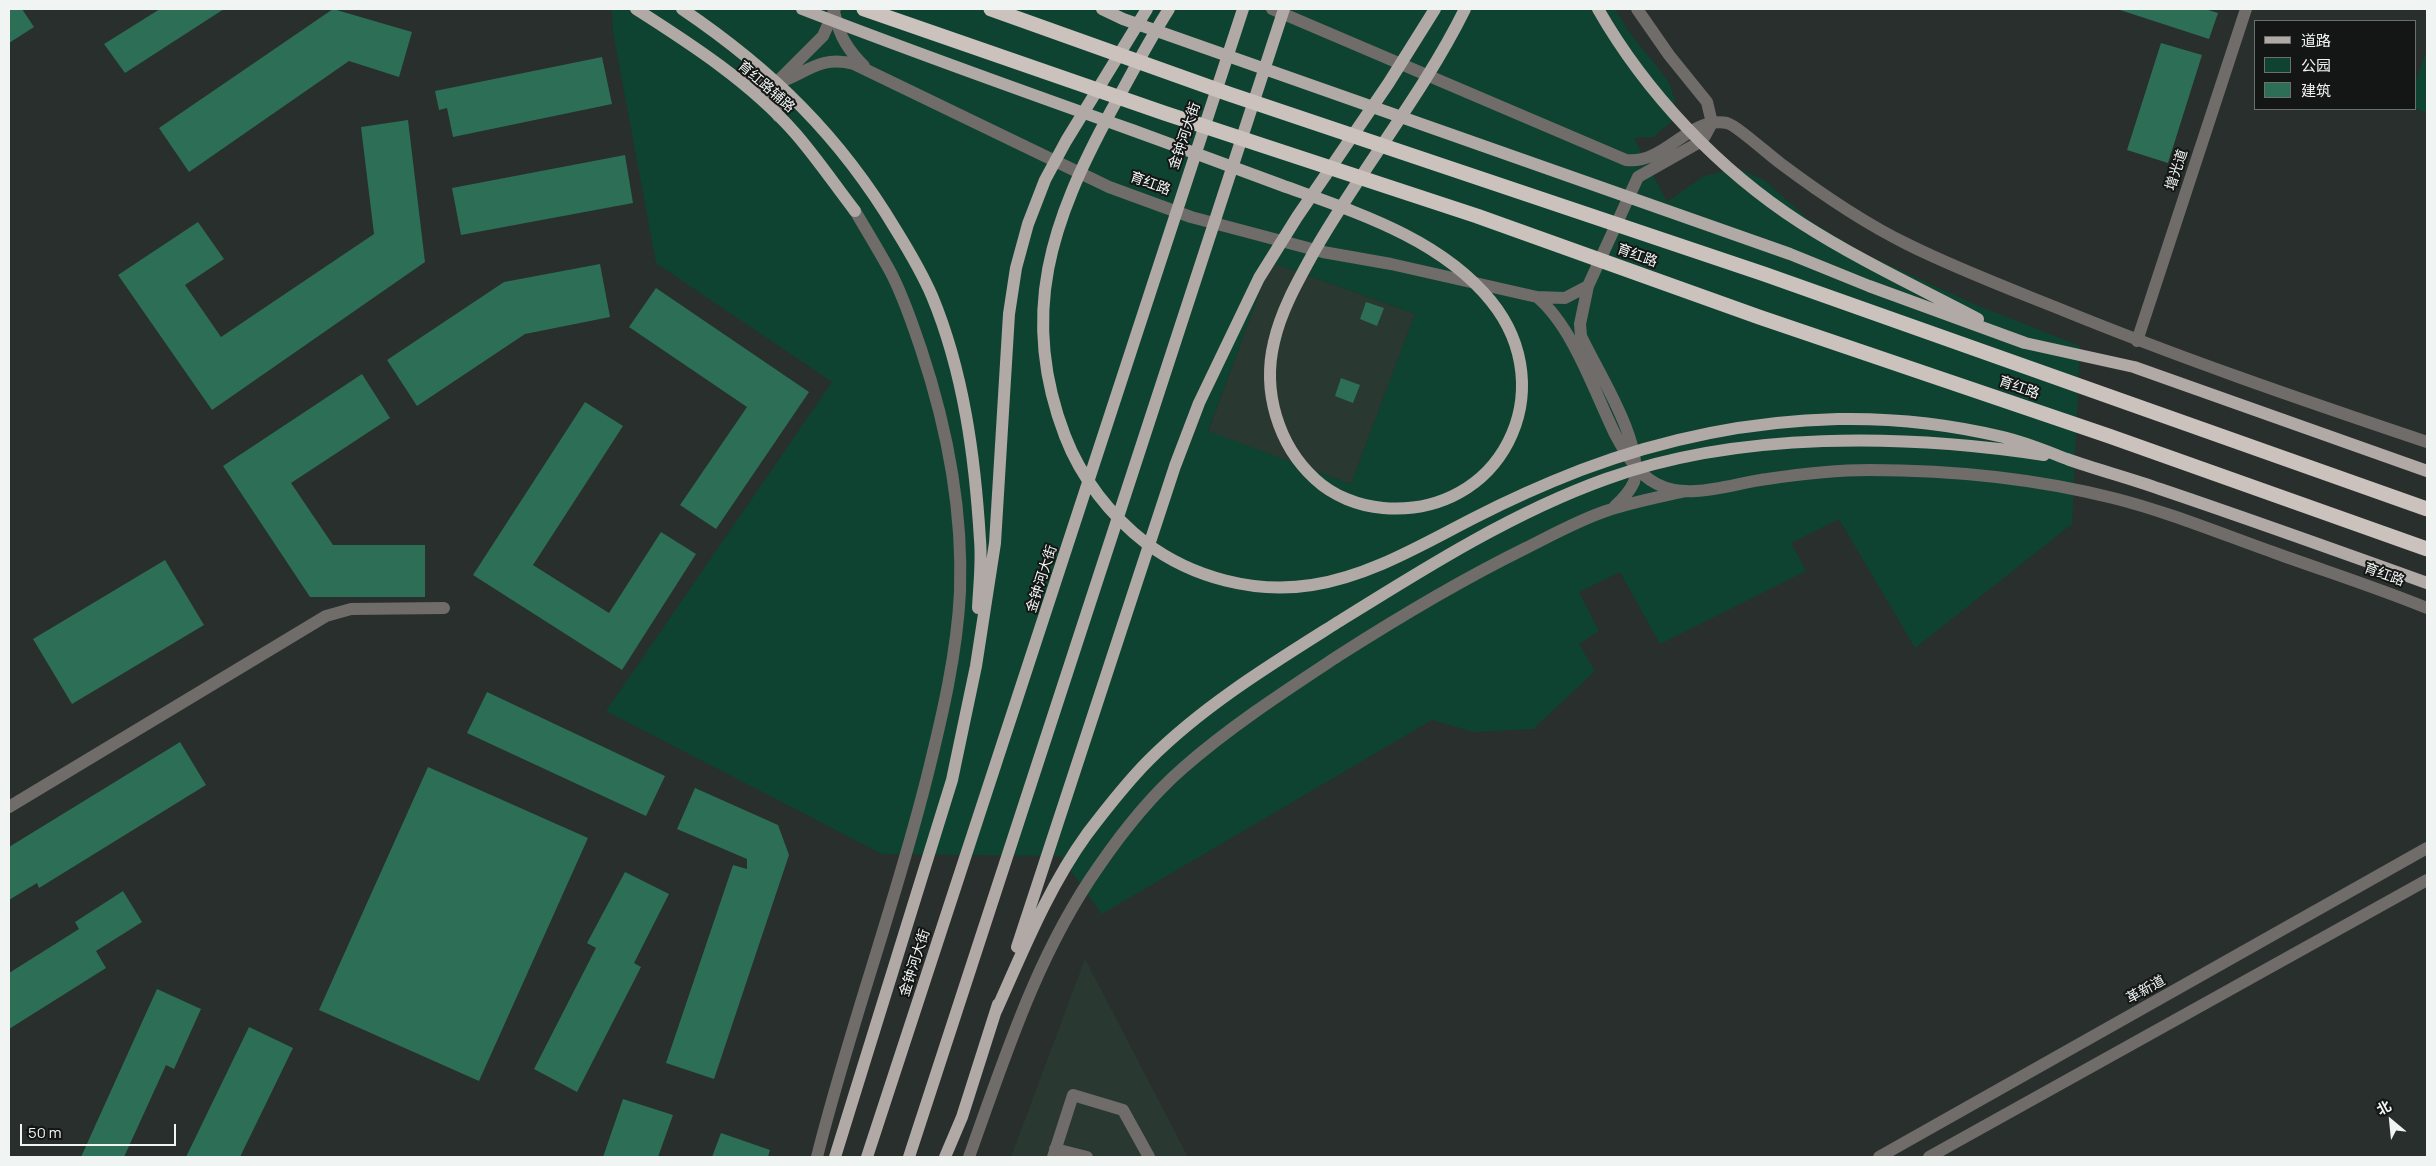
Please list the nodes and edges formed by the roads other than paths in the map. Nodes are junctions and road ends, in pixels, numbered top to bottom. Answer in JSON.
{"nodes":[{"id":1,"x":636,"y":9,"type":"edge"},
{"id":2,"x":682,"y":9,"type":"edge"},
{"id":3,"x":802,"y":9,"type":"edge"},
{"id":4,"x":834,"y":9,"type":"edge"},
{"id":5,"x":864,"y":9,"type":"edge"},
{"id":6,"x":991,"y":9,"type":"edge"},
{"id":7,"x":1102,"y":9,"type":"edge"},
{"id":8,"x":1147,"y":9,"type":"edge"},
{"id":9,"x":1169,"y":9,"type":"edge"},
{"id":10,"x":1244,"y":9,"type":"edge"},
{"id":11,"x":1272,"y":9,"type":"edge"},
{"id":12,"x":1284,"y":9,"type":"edge"},
{"id":13,"x":1435,"y":9,"type":"edge"},
{"id":14,"x":1465,"y":9,"type":"edge"},
{"id":15,"x":1598,"y":9,"type":"edge"},
{"id":16,"x":1637,"y":9,"type":"edge"},
{"id":17,"x":2246,"y":9,"type":"edge"},
{"id":18,"x":871,"y":72,"type":"junction"},
{"id":19,"x":736,"y":80,"type":"junction"},
{"id":20,"x":776,"y":84,"type":"junction"},
{"id":21,"x":1707,"y":102,"type":"junction"},
{"id":22,"x":778,"y":116,"type":"junction"},
{"id":23,"x":1712,"y":123,"type":"junction"},
{"id":24,"x":1730,"y":124,"type":"junction"},
{"id":25,"x":1617,"y":157,"type":"junction"},
{"id":26,"x":1632,"y":188,"type":"junction"},
{"id":27,"x":855,"y":211,"type":"joint"},
{"id":28,"x":1588,"y":286,"type":"junction"},
{"id":29,"x":1537,"y":297,"type":"junction"},
{"id":30,"x":2136,"y":340,"type":"junction"},
{"id":31,"x":2025,"y":343,"type":"junction"},
{"id":32,"x":2427,"y":442,"type":"edge"},
{"id":33,"x":2068,"y":459,"type":"junction"},
{"id":34,"x":1635,"y":465,"type":"junction"},
{"id":35,"x":2427,"y":471,"type":"edge"},
{"id":36,"x":1686,"y":491,"type":"junction"},
{"id":37,"x":1612,"y":509,"type":"junction"},
{"id":38,"x":2427,"y":509,"type":"edge"},
{"id":39,"x":2427,"y":549,"type":"edge"},
{"id":40,"x":2427,"y":582,"type":"edge"},
{"id":41,"x":444,"y":608,"type":"dead end"},
{"id":42,"x":2427,"y":608,"type":"edge"},
{"id":43,"x":976,"y":666,"type":"junction"},
{"id":44,"x":9,"y":807,"type":"edge"},
{"id":45,"x":2427,"y":848,"type":"edge"},
{"id":46,"x":2427,"y":880,"type":"edge"},
{"id":47,"x":996,"y":1011,"type":"junction"},
{"id":48,"x":1054,"y":1153,"type":"edge"},
{"id":49,"x":817,"y":1157,"type":"edge"},
{"id":50,"x":835,"y":1157,"type":"edge"},
{"id":51,"x":867,"y":1157,"type":"edge"},
{"id":52,"x":909,"y":1157,"type":"edge"},
{"id":53,"x":946,"y":1157,"type":"edge"},
{"id":54,"x":969,"y":1157,"type":"edge"},
{"id":55,"x":1087,"y":1157,"type":"edge"},
{"id":56,"x":1149,"y":1157,"type":"edge"},
{"id":57,"x":1879,"y":1157,"type":"edge"},
{"id":58,"x":1929,"y":1157,"type":"edge"}],
"edges":[{"from":1,"to":19,"type":"main road","name":"育红路辅路"},
{"from":2,"to":43,"type":"main road"},
{"from":3,"to":14,"type":"main road"},
{"from":4,"to":18,"type":"street"},
{"from":4,"to":20,"type":"street"},
{"from":5,"to":39,"type":"highway","name":"育红路"},
{"from":6,"to":38,"type":"highway","name":"育红路"},
{"from":7,"to":31,"type":"main road"},
{"from":8,"to":43,"type":"main road"},
{"from":9,"to":33,"type":"main road"},
{"from":10,"to":51,"type":"main road","name":"金钟河大街"},
{"from":11,"to":25,"type":"street"},
{"from":12,"to":52,"type":"main road"},
{"from":13,"to":47,"type":"main road"},
{"from":15,"to":31,"type":"main road"},
{"from":16,"to":21,"type":"street"},
{"from":17,"to":30,"type":"street","name":"增光道"},
{"from":18,"to":20,"type":"street","name":"育红路"},
{"from":18,"to":29,"type":"street","name":"育红路"},
{"from":19,"to":20,"type":"street","name":"育红路"},
{"from":19,"to":22,"type":"main road","name":"育红路辅路"},
{"from":20,"to":22,"type":"street"},
{"from":21,"to":23,"type":"street"},
{"from":21,"to":24,"type":"street"},
{"from":22,"to":27,"type":"main road","name":"育红路辅路"},
{"from":23,"to":24,"type":"street"},
{"from":23,"to":25,"type":"street"},
{"from":23,"to":26,"type":"street","name":"育红路"},
{"from":24,"to":30,"type":"street"},
{"from":25,"to":26,"type":"street"},
{"from":26,"to":28,"type":"street","name":"育红路"},
{"from":27,"to":49,"type":"street"},
{"from":28,"to":29,"type":"street","name":"育红路"},
{"from":28,"to":34,"type":"street","name":"育红路"},
{"from":29,"to":34,"type":"street","name":"育红路"},
{"from":30,"to":32,"type":"street"},
{"from":31,"to":35,"type":"main road"},
{"from":33,"to":40,"type":"main road"},
{"from":33,"to":47,"type":"main road"},
{"from":34,"to":36,"type":"street","name":"育红路"},
{"from":34,"to":37,"type":"street","name":"育红路"},
{"from":36,"to":37,"type":"street","name":"育红路"},
{"from":36,"to":42,"type":"street","name":"育红路"},
{"from":37,"to":54,"type":"street","name":"育红路"},
{"from":41,"to":44,"type":"street"},
{"from":43,"to":50,"type":"main road"},
{"from":45,"to":57,"type":"street","name":"革新道"},
{"from":46,"to":58,"type":"street"},
{"from":47,"to":53,"type":"main road"},
{"from":48,"to":55,"type":"street"},
{"from":48,"to":56,"type":"street"}]}
